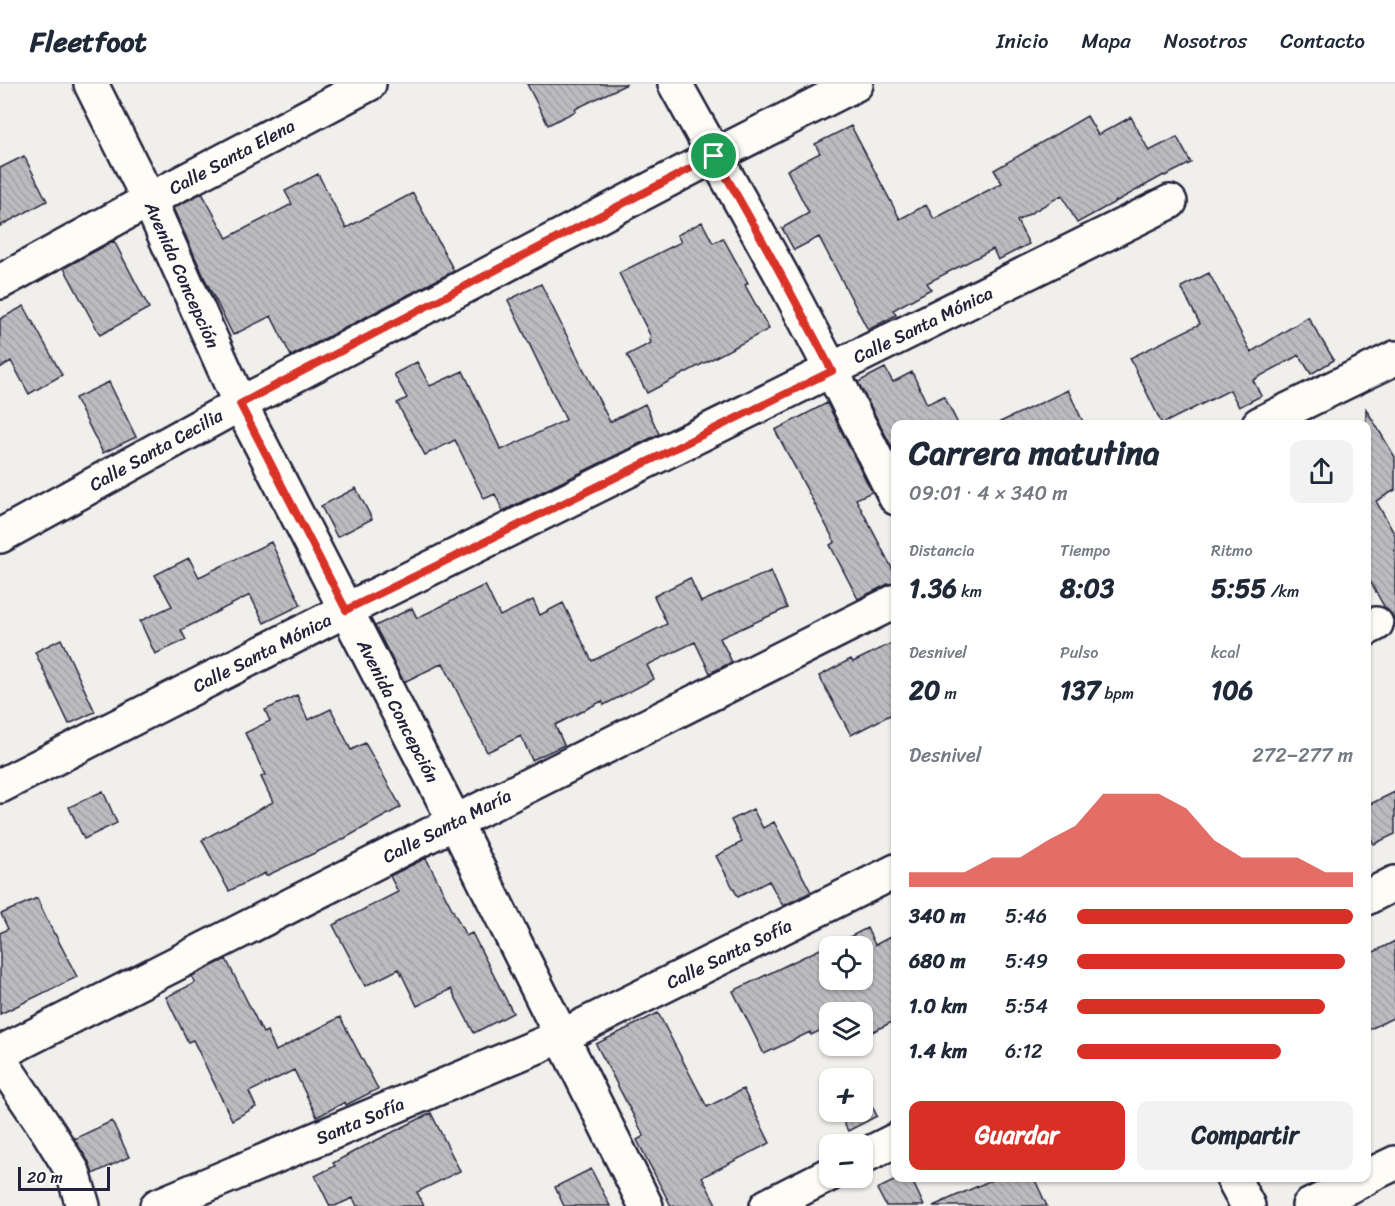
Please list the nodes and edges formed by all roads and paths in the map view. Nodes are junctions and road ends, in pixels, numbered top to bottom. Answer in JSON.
{"nodes":[{"id":1,"x":91,"y":84,"type":"edge"},
{"id":2,"x":369,"y":84,"type":"edge"},
{"id":3,"x":675,"y":84,"type":"edge"},
{"id":4,"x":856,"y":84,"type":"edge"},
{"id":5,"x":714,"y":156,"type":"junction"},
{"id":6,"x":149,"y":200,"type":"junction"},
{"id":7,"x":1170,"y":202,"type":"dead end"},
{"id":8,"x":0,"y":282,"type":"edge"},
{"id":9,"x":1395,"y":358,"type":"edge"},
{"id":10,"x":832,"y":371,"type":"junction"},
{"id":11,"x":240,"y":404,"type":"junction"},
{"id":12,"x":1268,"y":420,"type":"edge"},
{"id":13,"x":891,"y":488,"type":"edge"},
{"id":14,"x":0,"y":536,"type":"edge"},
{"id":15,"x":891,"y":604,"type":"edge"},
{"id":16,"x":346,"y":610,"type":"junction"},
{"id":17,"x":0,"y":786,"type":"edge"},
{"id":18,"x":455,"y":822,"type":"junction"},
{"id":19,"x":891,"y":873,"type":"edge"},
{"id":20,"x":1395,"y":883,"type":"edge"},
{"id":21,"x":1371,"y":895,"type":"edge"},
{"id":22,"x":562,"y":1036,"type":"junction"},
{"id":23,"x":0,"y":1053,"type":"edge"},
{"id":24,"x":0,"y":1060,"type":"edge"},
{"id":25,"x":891,"y":1142,"type":"edge"},
{"id":26,"x":873,"y":1152,"type":"edge"},
{"id":27,"x":1395,"y":1162,"type":"edge"},
{"id":28,"x":1371,"y":1174,"type":"edge"},
{"id":29,"x":819,"y":1180,"type":"edge"},
{"id":30,"x":1235,"y":1182,"type":"edge"},
{"id":31,"x":1356,"y":1182,"type":"edge"},
{"id":32,"x":83,"y":1206,"type":"edge"},
{"id":33,"x":158,"y":1206,"type":"edge"},
{"id":34,"x":646,"y":1206,"type":"edge"},
{"id":35,"x":767,"y":1206,"type":"edge"},
{"id":36,"x":1248,"y":1206,"type":"edge"},
{"id":37,"x":1309,"y":1206,"type":"edge"}],
"edges":[{"from":1,"to":6,"type":"street","name":"Avenida Concepción"},
{"from":2,"to":6,"type":"street","name":"Calle Santa Elena"},
{"from":3,"to":5,"type":"street"},
{"from":4,"to":5,"type":"street","name":"Calle Santa Cecilia"},
{"from":5,"to":10,"type":"street"},
{"from":5,"to":11,"type":"street","name":"Calle Santa Cecilia"},
{"from":6,"to":8,"type":"street","name":"Calle Santa Elena"},
{"from":6,"to":11,"type":"street","name":"Avenida Concepción"},
{"from":7,"to":10,"type":"street","name":"Calle Santa Mónica"},
{"from":9,"to":12,"type":"street"},
{"from":10,"to":13,"type":"street"},
{"from":10,"to":16,"type":"street","name":"Calle Santa Mónica"},
{"from":11,"to":14,"type":"street","name":"Calle Santa Cecilia"},
{"from":11,"to":16,"type":"street","name":"Avenida Concepción"},
{"from":15,"to":18,"type":"street","name":"Calle Santa María"},
{"from":16,"to":17,"type":"street","name":"Calle Santa Mónica"},
{"from":16,"to":18,"type":"street","name":"Avenida Concepción"},
{"from":18,"to":22,"type":"street","name":"Avenida Concepción"},
{"from":18,"to":23,"type":"street","name":"Calle Santa María"},
{"from":19,"to":22,"type":"street","name":"Calle Santa Sofía"},
{"from":20,"to":21,"type":"street"},
{"from":22,"to":33,"type":"street","name":"Santa Sofía"},
{"from":22,"to":34,"type":"street","name":"Avenida Concepción"},
{"from":24,"to":32,"type":"street"},
{"from":25,"to":26,"type":"street"},
{"from":27,"to":28,"type":"street"},
{"from":29,"to":35,"type":"street"},
{"from":30,"to":36,"type":"street"},
{"from":31,"to":37,"type":"street"}]}
